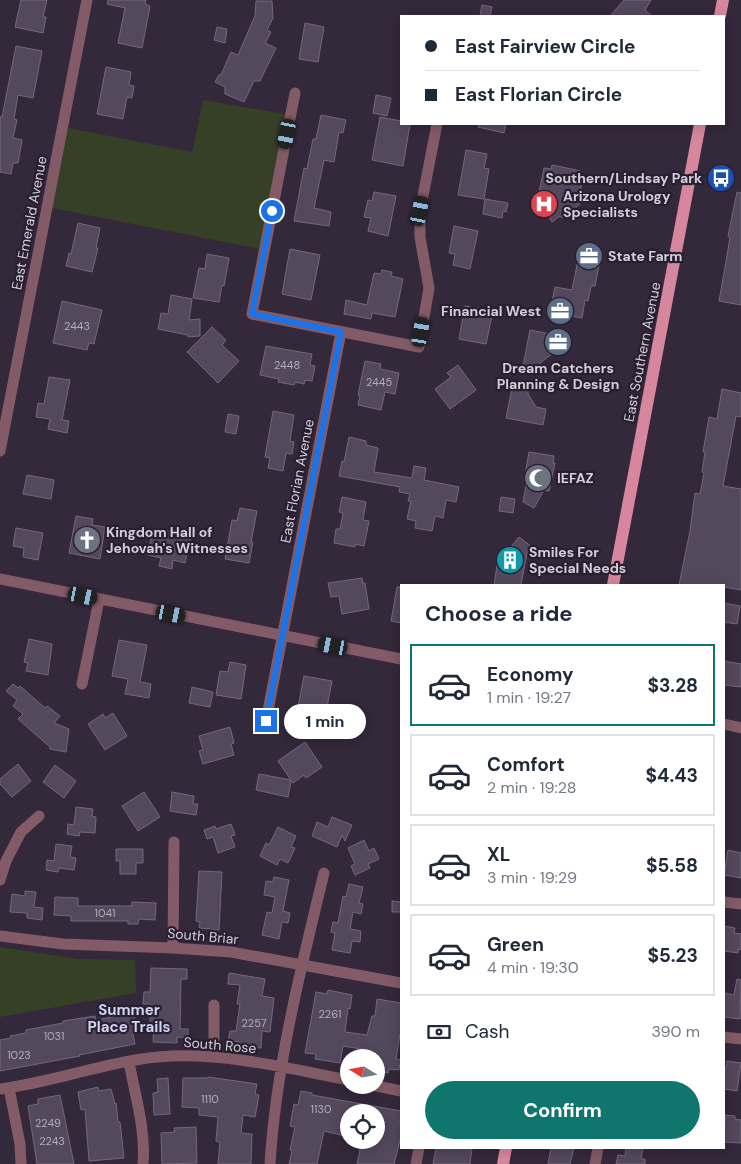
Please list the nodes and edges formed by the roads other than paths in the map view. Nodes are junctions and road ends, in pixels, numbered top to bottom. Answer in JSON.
{"nodes":[{"id":1,"x":87,"y":0,"type":"edge"},
{"id":2,"x":723,"y":0,"type":"edge"},
{"id":3,"x":720,"y":15,"type":"edge"},
{"id":4,"x":294,"y":93,"type":"dead end"},
{"id":5,"x":437,"y":125,"type":"edge"},
{"id":6,"x":700,"y":125,"type":"edge"},
{"id":7,"x":341,"y":332,"type":"junction"},
{"id":8,"x":0,"y":451,"type":"edge"},
{"id":9,"x":0,"y":579,"type":"edge"},
{"id":10,"x":613,"y":584,"type":"edge"},
{"id":11,"x":99,"y":600,"type":"junction"},
{"id":12,"x":282,"y":636,"type":"junction"},
{"id":13,"x":400,"y":659,"type":"edge"},
{"id":14,"x":82,"y":684,"type":"dead end"},
{"id":15,"x":266,"y":721,"type":"dead end"},
{"id":16,"x":725,"y":724,"type":"edge"},
{"id":17,"x":741,"y":728,"type":"edge"},
{"id":18,"x":39,"y":816,"type":"dead end"},
{"id":19,"x":174,"y":842,"type":"dead end"},
{"id":20,"x":324,"y":873,"type":"dead end"},
{"id":21,"x":0,"y":880,"type":"edge"},
{"id":22,"x":725,"y":902,"type":"edge"},
{"id":23,"x":741,"y":904,"type":"edge"},
{"id":24,"x":0,"y":936,"type":"edge"},
{"id":25,"x":173,"y":948,"type":"junction"},
{"id":26,"x":302,"y":965,"type":"junction"},
{"id":27,"x":400,"y":983,"type":"edge"},
{"id":28,"x":214,"y":1005,"type":"dead end"},
{"id":29,"x":725,"y":1037,"type":"edge"},
{"id":30,"x":741,"y":1040,"type":"edge"},
{"id":31,"x":214,"y":1057,"type":"junction"},
{"id":32,"x":129,"y":1062,"type":"junction"},
{"id":33,"x":282,"y":1067,"type":"junction"},
{"id":34,"x":340,"y":1078,"type":"edge"},
{"id":35,"x":4,"y":1088,"type":"edge"},
{"id":36,"x":385,"y":1088,"type":"edge"},
{"id":37,"x":400,"y":1091,"type":"edge"},
{"id":38,"x":419,"y":1149,"type":"edge"},
{"id":39,"x":506,"y":1149,"type":"edge"},
{"id":40,"x":598,"y":1149,"type":"edge"},
{"id":41,"x":21,"y":1164,"type":"edge"},
{"id":42,"x":143,"y":1164,"type":"edge"},
{"id":43,"x":270,"y":1164,"type":"edge"},
{"id":44,"x":416,"y":1164,"type":"edge"},
{"id":45,"x":504,"y":1164,"type":"edge"},
{"id":46,"x":595,"y":1164,"type":"edge"}],
"edges":[{"from":1,"to":8,"type":"street","name":"East Emerald Avenue"},
{"from":2,"to":3,"type":"main road"},
{"from":4,"to":7,"type":"street"},
{"from":5,"to":7,"type":"street"},
{"from":6,"to":10,"type":"main road","name":"East Southern Avenue"},
{"from":7,"to":12,"type":"street","name":"East Florian Avenue"},
{"from":9,"to":11,"type":"street"},
{"from":11,"to":12,"type":"street"},
{"from":11,"to":14,"type":"street"},
{"from":12,"to":13,"type":"street"},
{"from":12,"to":15,"type":"street","name":"East Florian Avenue"},
{"from":16,"to":17,"type":"street"},
{"from":18,"to":21,"type":"street"},
{"from":19,"to":25,"type":"street"},
{"from":20,"to":26,"type":"street"},
{"from":22,"to":23,"type":"street"},
{"from":24,"to":25,"type":"street","name":"South Briar"},
{"from":25,"to":26,"type":"street","name":"South Briar"},
{"from":26,"to":27,"type":"street","name":"South Briar"},
{"from":26,"to":33,"type":"street"},
{"from":28,"to":31,"type":"street"},
{"from":29,"to":30,"type":"street"},
{"from":31,"to":32,"type":"street","name":"South Rose"},
{"from":31,"to":33,"type":"street","name":"South Rose"},
{"from":32,"to":35,"type":"street","name":"South Rose"},
{"from":32,"to":42,"type":"street"},
{"from":33,"to":34,"type":"street","name":"South Rose"},
{"from":33,"to":43,"type":"street"},
{"from":35,"to":41,"type":"street"},
{"from":36,"to":37,"type":"street"},
{"from":38,"to":44,"type":"street"},
{"from":39,"to":45,"type":"main road"},
{"from":40,"to":46,"type":"street"}]}
